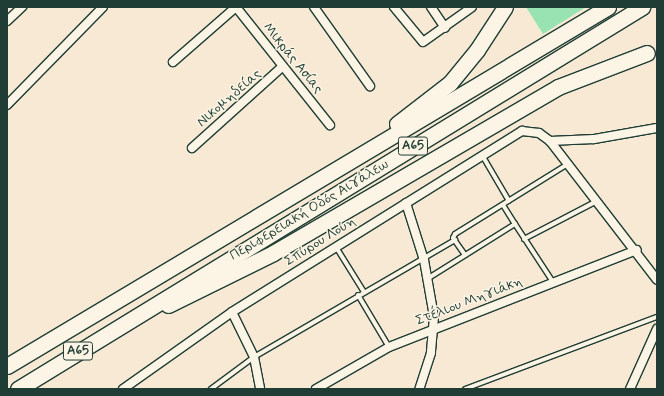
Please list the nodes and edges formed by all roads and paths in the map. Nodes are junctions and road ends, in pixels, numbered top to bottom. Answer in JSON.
{"nodes":[{"id":1,"x":22,"y":7,"type":"edge"},
{"id":2,"x":103,"y":7,"type":"edge"},
{"id":3,"x":236,"y":7,"type":"edge"},
{"id":4,"x":314,"y":7,"type":"edge"},
{"id":5,"x":394,"y":7,"type":"edge"},
{"id":6,"x":431,"y":7,"type":"edge"},
{"id":7,"x":472,"y":7,"type":"edge"},
{"id":8,"x":505,"y":7,"type":"edge"},
{"id":9,"x":608,"y":7,"type":"edge"},
{"id":10,"x":642,"y":7,"type":"edge"},
{"id":11,"x":7,"y":20,"type":"edge"},
{"id":12,"x":445,"y":28,"type":"junction"},
{"id":13,"x":647,"y":53,"type":"dead end"},
{"id":14,"x":173,"y":62,"type":"dead end"},
{"id":15,"x":282,"y":67,"type":"junction"},
{"id":16,"x":370,"y":86,"type":"dead end"},
{"id":17,"x":7,"y":105,"type":"edge"},
{"id":18,"x":330,"y":125,"type":"dead end"},
{"id":19,"x":657,"y":128,"type":"edge"},
{"id":20,"x":550,"y":141,"type":"junction"},
{"id":21,"x":192,"y":148,"type":"dead end"},
{"id":22,"x":482,"y":155,"type":"junction"},
{"id":23,"x":569,"y":163,"type":"junction"},
{"id":24,"x":335,"y":172,"type":"junction"},
{"id":25,"x":598,"y":200,"type":"junction"},
{"id":26,"x":509,"y":201,"type":"junction"},
{"id":27,"x":406,"y":203,"type":"junction"},
{"id":28,"x":503,"y":205,"type":"junction"},
{"id":29,"x":515,"y":224,"type":"junction"},
{"id":30,"x":524,"y":239,"type":"junction"},
{"id":31,"x":455,"y":240,"type":"junction"},
{"id":32,"x":335,"y":246,"type":"junction"},
{"id":33,"x":637,"y":250,"type":"junction"},
{"id":34,"x":464,"y":255,"type":"junction"},
{"id":35,"x":424,"y":260,"type":"junction"},
{"id":36,"x":427,"y":279,"type":"junction"},
{"id":37,"x":657,"y":280,"type":"edge"},
{"id":38,"x":553,"y":282,"type":"junction"},
{"id":39,"x":364,"y":292,"type":"junction"},
{"id":40,"x":358,"y":295,"type":"junction"},
{"id":41,"x":232,"y":312,"type":"junction"},
{"id":42,"x":139,"y":314,"type":"junction"},
{"id":43,"x":657,"y":317,"type":"edge"},
{"id":44,"x":434,"y":329,"type":"junction"},
{"id":45,"x":657,"y":329,"type":"edge"},
{"id":46,"x":389,"y":347,"type":"junction"},
{"id":47,"x":254,"y":357,"type":"junction"},
{"id":48,"x":7,"y":366,"type":"edge"},
{"id":49,"x":18,"y":389,"type":"edge"},
{"id":50,"x":123,"y":389,"type":"edge"},
{"id":51,"x":211,"y":389,"type":"edge"},
{"id":52,"x":260,"y":389,"type":"edge"},
{"id":53,"x":316,"y":389,"type":"edge"},
{"id":54,"x":419,"y":389,"type":"edge"},
{"id":55,"x":465,"y":389,"type":"edge"},
{"id":56,"x":630,"y":389,"type":"edge"}],
"edges":[{"from":1,"to":11,"type":"street"},
{"from":2,"to":17,"type":"street"},
{"from":3,"to":14,"type":"street"},
{"from":3,"to":15,"type":"street","name":"Μικράς Ασίας"},
{"from":4,"to":16,"type":"street"},
{"from":5,"to":12,"type":"street"},
{"from":6,"to":12,"type":"street"},
{"from":7,"to":12,"type":"street"},
{"from":8,"to":24,"type":"highway"},
{"from":9,"to":24,"type":"highway","name":"Περιφερειακή Οδός Αιγάλεω","number":"Α65"},
{"from":10,"to":42,"type":"highway","name":"Περιφερειακή Οδός Αιγάλεω","number":"Α65"},
{"from":13,"to":42,"type":"highway"},
{"from":15,"to":18,"type":"street","name":"Μικράς Ασίας"},
{"from":15,"to":21,"type":"street","name":"Νικομηδείας"},
{"from":19,"to":20,"type":"street"},
{"from":20,"to":22,"type":"street","name":"Σπύρου Λούη"},
{"from":20,"to":23,"type":"street"},
{"from":22,"to":26,"type":"lane"},
{"from":22,"to":27,"type":"street","name":"Σπύρου Λούη"},
{"from":23,"to":25,"type":"street"},
{"from":23,"to":26,"type":"lane"},
{"from":24,"to":48,"type":"highway","name":"Περιφερειακή Οδός Αιγάλεω","number":"Α65"},
{"from":25,"to":30,"type":"lane"},
{"from":25,"to":33,"type":"street"},
{"from":26,"to":28,"type":"lane"},
{"from":27,"to":32,"type":"street","name":"Σπύρου Λούη"},
{"from":27,"to":35,"type":"street"},
{"from":28,"to":29,"type":"lane"},
{"from":28,"to":31,"type":"lane"},
{"from":29,"to":30,"type":"lane"},
{"from":29,"to":34,"type":"lane"},
{"from":30,"to":38,"type":"lane"},
{"from":31,"to":34,"type":"lane"},
{"from":31,"to":35,"type":"lane"},
{"from":32,"to":39,"type":"lane"},
{"from":32,"to":41,"type":"street","name":"Σπύρου Λούη"},
{"from":33,"to":37,"type":"street"},
{"from":33,"to":38,"type":"street","name":"Στέλιου Μηγιάκη"},
{"from":34,"to":36,"type":"lane"},
{"from":35,"to":36,"type":"street"},
{"from":35,"to":39,"type":"lane"},
{"from":36,"to":44,"type":"street"},
{"from":38,"to":44,"type":"street","name":"Στέλιου Μηγιάκη"},
{"from":39,"to":40,"type":"lane"},
{"from":40,"to":46,"type":"lane"},
{"from":40,"to":47,"type":"lane"},
{"from":41,"to":47,"type":"street"},
{"from":41,"to":50,"type":"street","name":"Σπύρου Λούη"},
{"from":42,"to":49,"type":"highway","name":"Περιφερειακή Οδός Αιγάλεω","number":"Α65"},
{"from":43,"to":55,"type":"lane"},
{"from":44,"to":46,"type":"street","name":"Στέλιου Μηγιάκη"},
{"from":44,"to":54,"type":"street"},
{"from":45,"to":56,"type":"street"},
{"from":46,"to":53,"type":"street","name":"Στέλιου Μηγιάκη"},
{"from":47,"to":51,"type":"lane"},
{"from":47,"to":52,"type":"street"}]}
